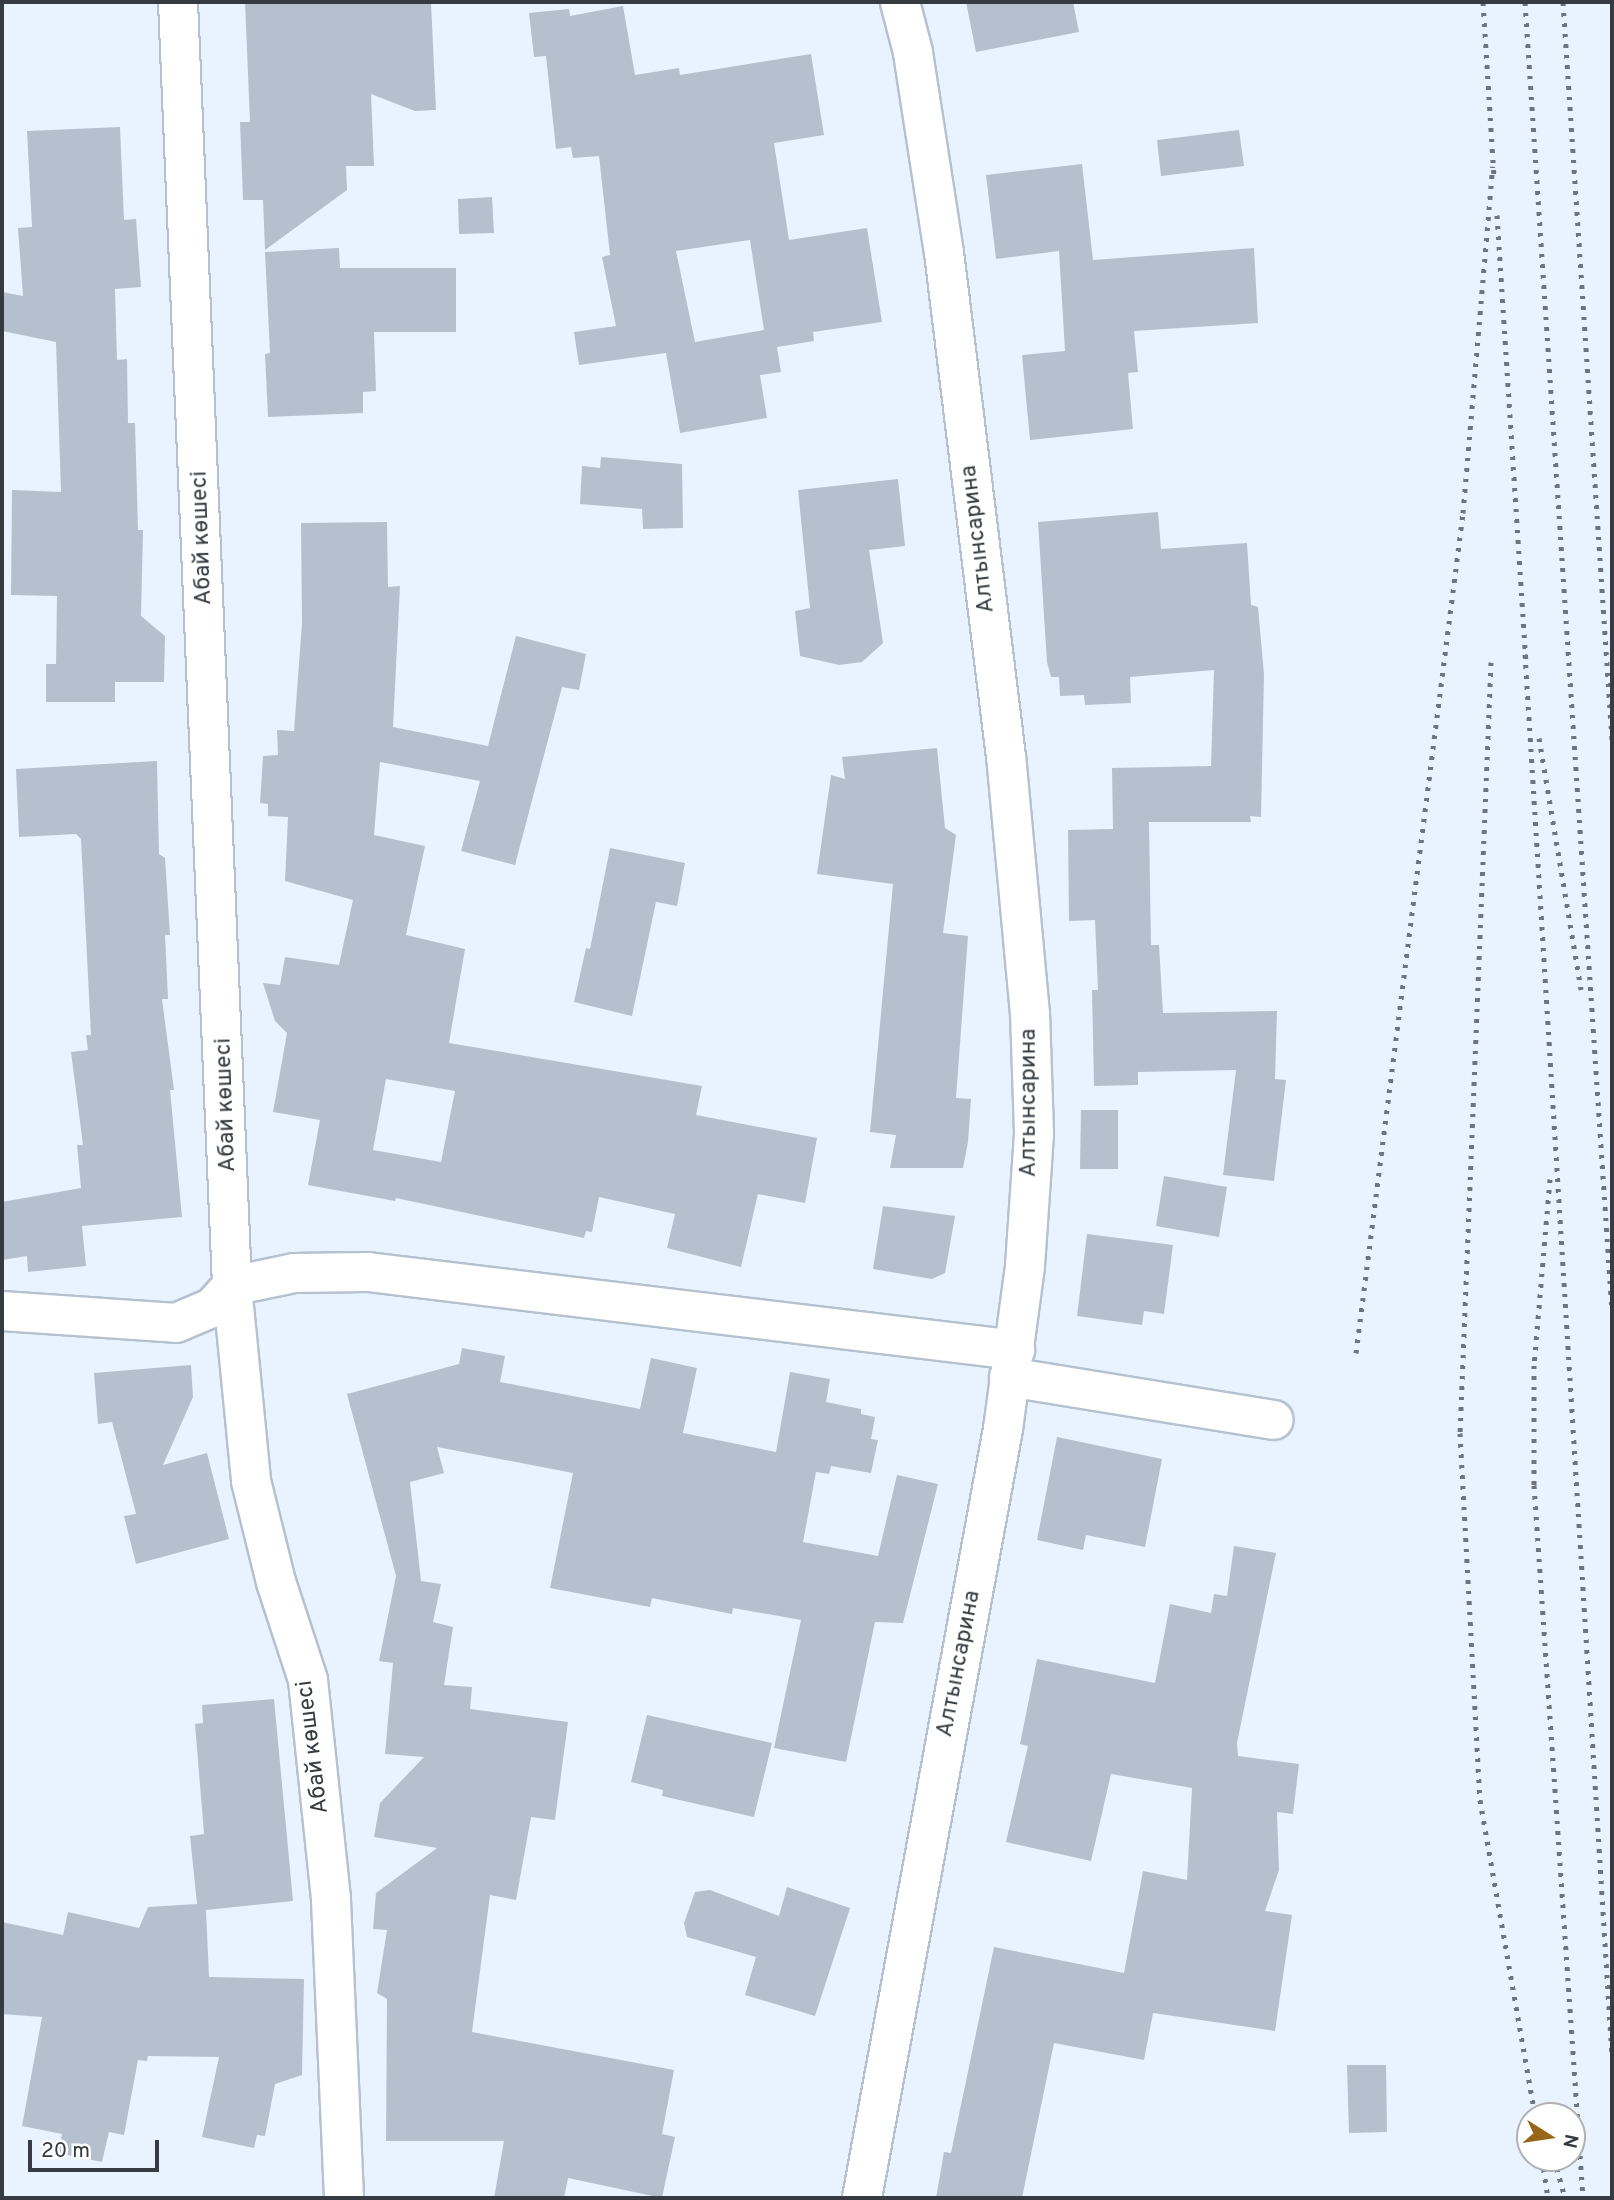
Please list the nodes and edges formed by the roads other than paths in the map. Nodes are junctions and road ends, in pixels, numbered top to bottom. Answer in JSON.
{"nodes":[{"id":1,"x":178,"y":2,"type":"edge"},
{"id":2,"x":900,"y":2,"type":"edge"},
{"id":3,"x":232,"y":1286,"type":"junction"},
{"id":4,"x":2,"y":1311,"type":"edge"},
{"id":5,"x":1012,"y":1363,"type":"junction"},
{"id":6,"x":1274,"y":1420,"type":"dead end"},
{"id":7,"x":344,"y":2198,"type":"edge"},
{"id":8,"x":862,"y":2198,"type":"edge"}],
"edges":[{"from":1,"to":3,"type":"street","name":"Абай көшесі"},
{"from":2,"to":5,"type":"street","name":"Алтынсарина"},
{"from":3,"to":4,"type":"street"},
{"from":3,"to":5,"type":"street"},
{"from":3,"to":7,"type":"street","name":"Абай көшесі"},
{"from":5,"to":6,"type":"street"},
{"from":5,"to":8,"type":"street","name":"Алтынсарина"}]}
